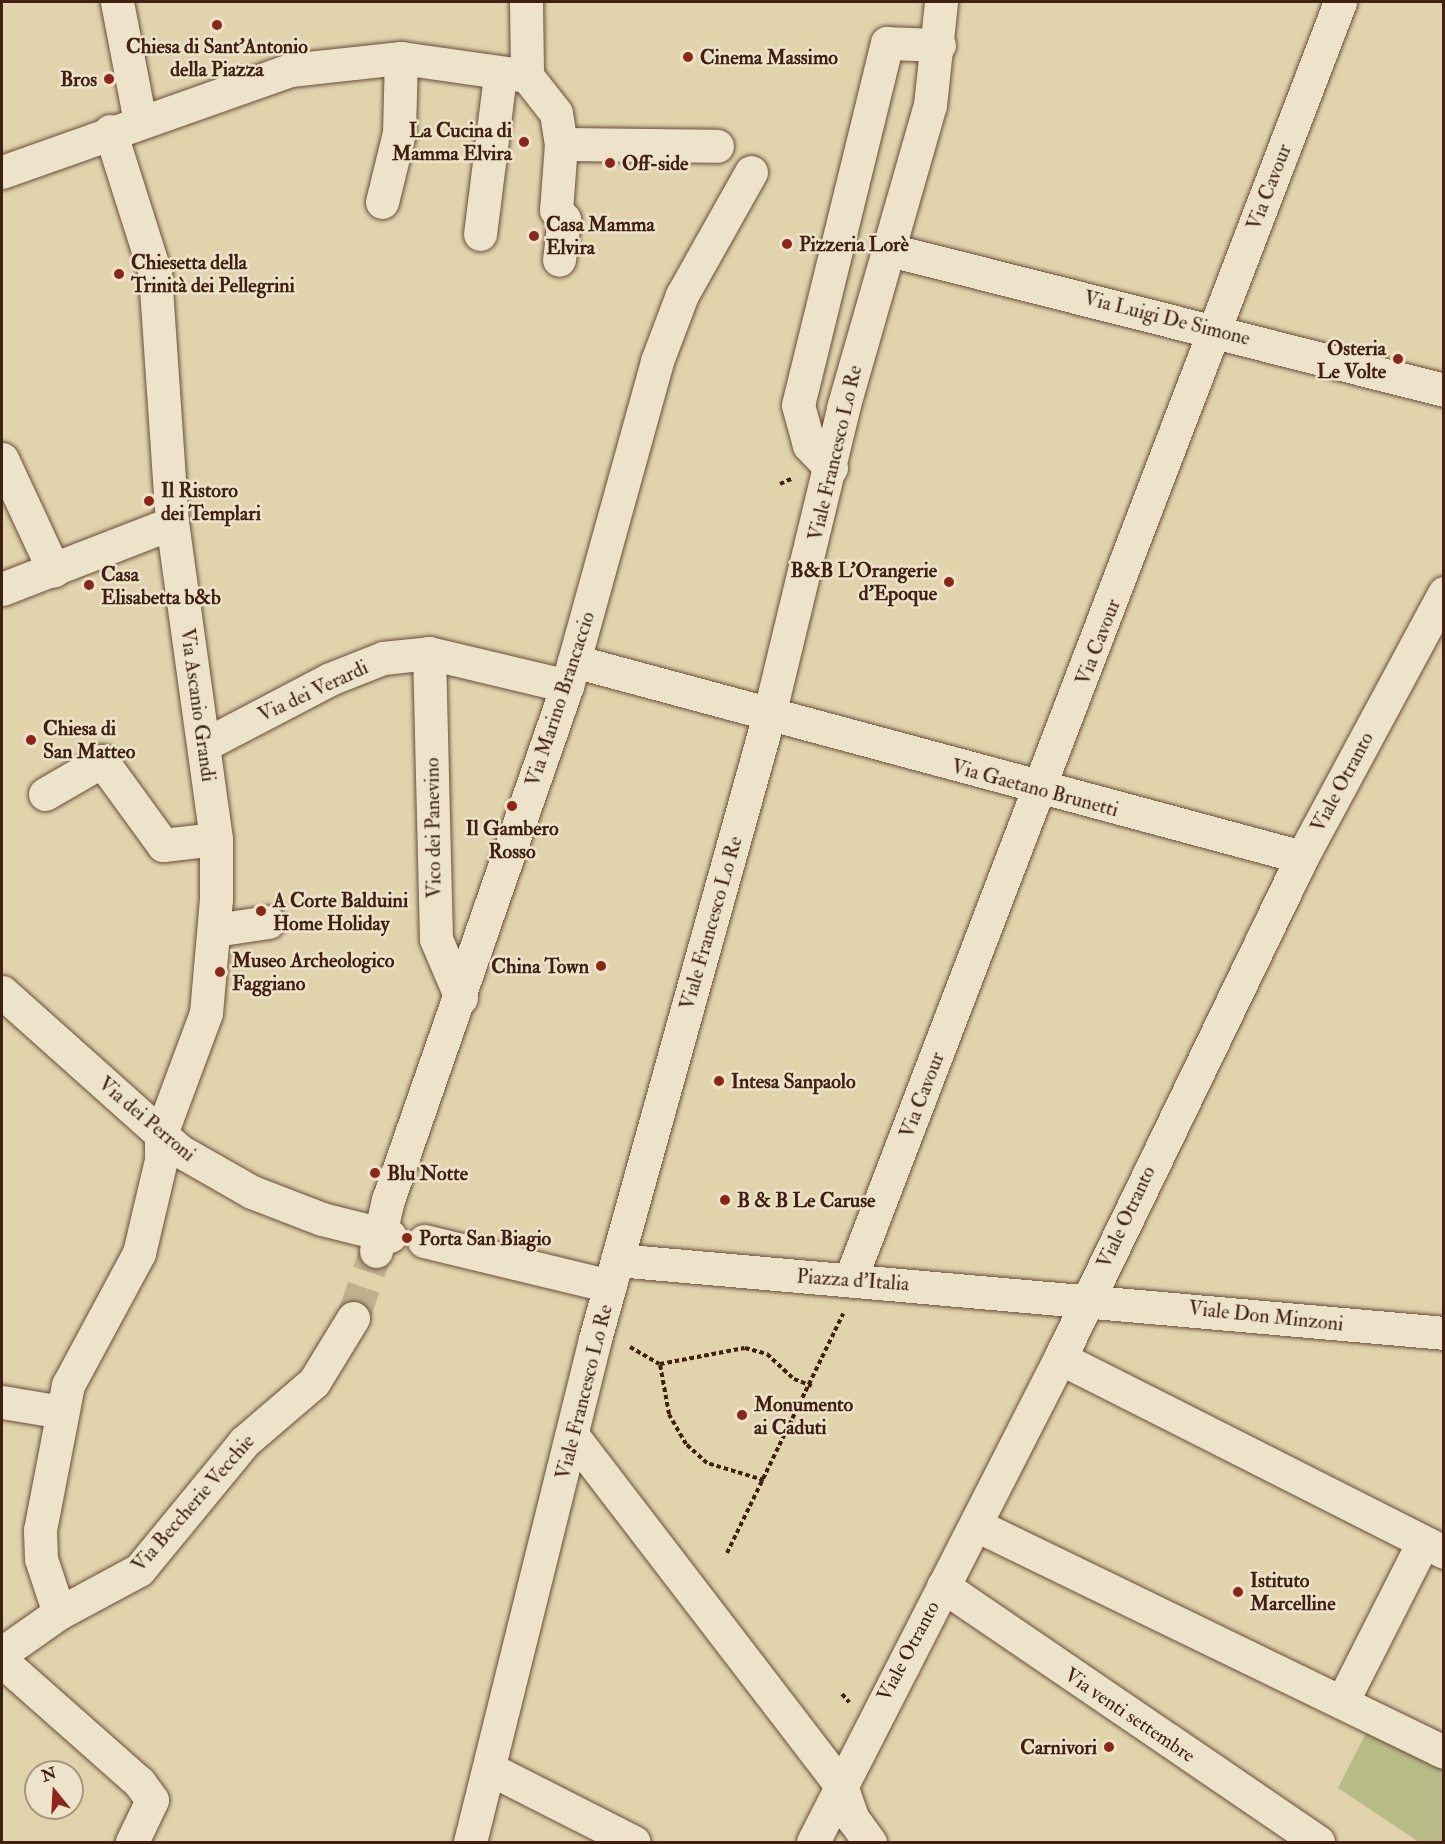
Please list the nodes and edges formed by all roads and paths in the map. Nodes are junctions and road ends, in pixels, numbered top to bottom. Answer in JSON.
{"nodes":[{"id":1,"x":117,"y":2,"type":"edge"},
{"id":2,"x":526,"y":2,"type":"edge"},
{"id":3,"x":941,"y":2,"type":"edge"},
{"id":4,"x":1340,"y":2,"type":"edge"},
{"id":5,"x":939,"y":45,"type":"junction"},
{"id":6,"x":401,"y":58,"type":"junction"},
{"id":7,"x":514,"y":76,"type":"junction"},
{"id":8,"x":125,"y":126,"type":"junction"},
{"id":9,"x":561,"y":144,"type":"junction"},
{"id":10,"x":717,"y":146,"type":"dead end"},
{"id":11,"x":2,"y":172,"type":"edge"},
{"id":12,"x":751,"y":172,"type":"dead end"},
{"id":13,"x":382,"y":202,"type":"dead end"},
{"id":14,"x":480,"y":234,"type":"dead end"},
{"id":15,"x":890,"y":250,"type":"junction"},
{"id":16,"x":559,"y":260,"type":"dead end"},
{"id":17,"x":1216,"y":330,"type":"junction"},
{"id":18,"x":1443,"y":390,"type":"edge"},
{"id":19,"x":2,"y":459,"type":"edge"},
{"id":20,"x":831,"y":468,"type":"junction"},
{"id":21,"x":172,"y":523,"type":"junction"},
{"id":22,"x":54,"y":571,"type":"junction"},
{"id":23,"x":2,"y":589,"type":"edge"},
{"id":24,"x":1443,"y":593,"type":"edge"},
{"id":25,"x":429,"y":653,"type":"junction"},
{"id":26,"x":571,"y":673,"type":"junction"},
{"id":27,"x":769,"y":716,"type":"junction"},
{"id":28,"x":204,"y":745,"type":"junction"},
{"id":29,"x":1042,"y":790,"type":"junction"},
{"id":30,"x":45,"y":794,"type":"dead end"},
{"id":31,"x":216,"y":839,"type":"junction"},
{"id":32,"x":1302,"y":857,"type":"junction"},
{"id":33,"x":268,"y":922,"type":"dead end"},
{"id":34,"x":214,"y":930,"type":"junction"},
{"id":35,"x":2,"y":992,"type":"edge"},
{"id":36,"x":461,"y":998,"type":"junction"},
{"id":37,"x":161,"y":1134,"type":"junction"},
{"id":38,"x":382,"y":1240,"type":"joint"},
{"id":39,"x":424,"y":1241,"type":"dead end"},
{"id":40,"x":613,"y":1273,"type":"junction"},
{"id":41,"x":848,"y":1294,"type":"junction"},
{"id":42,"x":1089,"y":1298,"type":"junction"},
{"id":43,"x":353,"y":1318,"type":"tunnel mouth"},
{"id":44,"x":1443,"y":1333,"type":"edge"},
{"id":45,"x":630,"y":1347,"type":"dead end"},
{"id":46,"x":1060,"y":1358,"type":"junction"},
{"id":47,"x":660,"y":1364,"type":"junction"},
{"id":48,"x":812,"y":1386,"type":"junction"},
{"id":49,"x":2,"y":1402,"type":"edge"},
{"id":50,"x":62,"y":1412,"type":"junction"},
{"id":51,"x":572,"y":1435,"type":"junction"},
{"id":52,"x":764,"y":1480,"type":"junction"},
{"id":53,"x":976,"y":1526,"type":"junction"},
{"id":54,"x":1433,"y":1547,"type":"edge"},
{"id":55,"x":727,"y":1553,"type":"dead end"},
{"id":56,"x":943,"y":1586,"type":"junction"},
{"id":57,"x":59,"y":1613,"type":"junction"},
{"id":58,"x":2,"y":1653,"type":"edge"},
{"id":59,"x":2,"y":1661,"type":"edge"},
{"id":60,"x":1342,"y":1702,"type":"junction"},
{"id":61,"x":1443,"y":1752,"type":"edge"},
{"id":62,"x":490,"y":1769,"type":"junction"},
{"id":63,"x":841,"y":1785,"type":"junction"},
{"id":64,"x":132,"y":1842,"type":"edge"},
{"id":65,"x":470,"y":1842,"type":"edge"},
{"id":66,"x":634,"y":1842,"type":"edge"},
{"id":67,"x":813,"y":1842,"type":"edge"},
{"id":68,"x":870,"y":1842,"type":"edge"},
{"id":69,"x":1318,"y":1842,"type":"edge"}],
"edges":[{"from":1,"to":8,"type":"street","name":"Via Ascanio Grandi"},
{"from":2,"to":7,"type":"street"},
{"from":3,"to":5,"type":"street","name":"Viale Francesco Lo Re"},
{"from":4,"to":17,"type":"street","name":"Via Cavour"},
{"from":5,"to":15,"type":"street","name":"Viale Francesco Lo Re"},
{"from":5,"to":20,"type":"street"},
{"from":6,"to":7,"type":"street"},
{"from":6,"to":8,"type":"street"},
{"from":6,"to":13,"type":"street"},
{"from":7,"to":9,"type":"street"},
{"from":7,"to":14,"type":"street"},
{"from":8,"to":11,"type":"street"},
{"from":8,"to":21,"type":"street","name":"Via Ascanio Grandi"},
{"from":9,"to":10,"type":"street"},
{"from":9,"to":16,"type":"street"},
{"from":12,"to":26,"type":"street","name":"Via Marino Brancaccio"},
{"from":15,"to":17,"type":"street","name":"Via Luigi De Simone"},
{"from":15,"to":20,"type":"street","name":"Viale Francesco Lo Re"},
{"from":17,"to":18,"type":"street","name":"Via Luigi De Simone"},
{"from":17,"to":29,"type":"street","name":"Via Cavour"},
{"from":19,"to":22,"type":"street"},
{"from":20,"to":27,"type":"street","name":"Viale Francesco Lo Re"},
{"from":21,"to":22,"type":"street"},
{"from":21,"to":28,"type":"street","name":"Via Ascanio Grandi"},
{"from":22,"to":23,"type":"street"},
{"from":24,"to":32,"type":"street","name":"Viale Otranto"},
{"from":25,"to":26,"type":"street","name":"Via dei Verardi"},
{"from":25,"to":28,"type":"street","name":"Via dei Verardi"},
{"from":25,"to":36,"type":"street","name":"Vico dei Panevino"},
{"from":26,"to":27,"type":"street","name":"Via dei Verardi"},
{"from":26,"to":36,"type":"street","name":"Via Marino Brancaccio"},
{"from":27,"to":29,"type":"street","name":"Via Gaetano Brunetti"},
{"from":27,"to":40,"type":"street","name":"Viale Francesco Lo Re"},
{"from":28,"to":31,"type":"street","name":"Via Ascanio Grandi"},
{"from":29,"to":32,"type":"street","name":"Via Gaetano Brunetti"},
{"from":29,"to":41,"type":"street","name":"Via Cavour"},
{"from":30,"to":31,"type":"street"},
{"from":31,"to":34,"type":"street","name":"Via Ascanio Grandi"},
{"from":32,"to":42,"type":"street","name":"Viale Otranto"},
{"from":33,"to":34,"type":"street"},
{"from":34,"to":37,"type":"street","name":"Via Ascanio Grandi"},
{"from":35,"to":37,"type":"street","name":"Via dei Perroni"},
{"from":36,"to":38,"type":"street","name":"Via Marino Brancaccio"},
{"from":37,"to":38,"type":"street","name":"Via dei Perroni"},
{"from":37,"to":50,"type":"street","name":"Via Ascanio Grandi"},
{"from":39,"to":40,"type":"street","name":"Piazza d'Italia"},
{"from":40,"to":41,"type":"street","name":"Piazza d'Italia"},
{"from":40,"to":51,"type":"street","name":"Viale Francesco Lo Re"},
{"from":41,"to":42,"type":"street","name":"Piazza d'Italia"},
{"from":41,"to":48,"type":"path"},
{"from":42,"to":44,"type":"street","name":"Viale Don Minzoni"},
{"from":42,"to":46,"type":"street","name":"Viale Otranto"},
{"from":43,"to":57,"type":"street","name":"Via Beccherie Vecchie"},
{"from":45,"to":47,"type":"path"},
{"from":46,"to":53,"type":"street","name":"Viale Otranto"},
{"from":46,"to":54,"type":"street"},
{"from":47,"to":48,"type":"path"},
{"from":47,"to":52,"type":"path"},
{"from":48,"to":52,"type":"path"},
{"from":49,"to":50,"type":"street"},
{"from":50,"to":57,"type":"street","name":"Via Ascanio Grandi"},
{"from":51,"to":62,"type":"street","name":"Viale Francesco Lo Re"},
{"from":51,"to":63,"type":"street"},
{"from":52,"to":55,"type":"path"},
{"from":53,"to":56,"type":"street","name":"Viale Otranto"},
{"from":53,"to":60,"type":"street"},
{"from":54,"to":60,"type":"street"},
{"from":56,"to":63,"type":"street","name":"Viale Otranto"},
{"from":56,"to":69,"type":"street","name":"Via venti settembre"},
{"from":57,"to":58,"type":"street","name":"Via Beccherie Vecchie"},
{"from":59,"to":64,"type":"street"},
{"from":60,"to":61,"type":"street"},
{"from":62,"to":65,"type":"street","name":"Viale Francesco Lo Re"},
{"from":62,"to":66,"type":"street"},
{"from":63,"to":67,"type":"street","name":"Viale Otranto"},
{"from":63,"to":68,"type":"street"}]}
